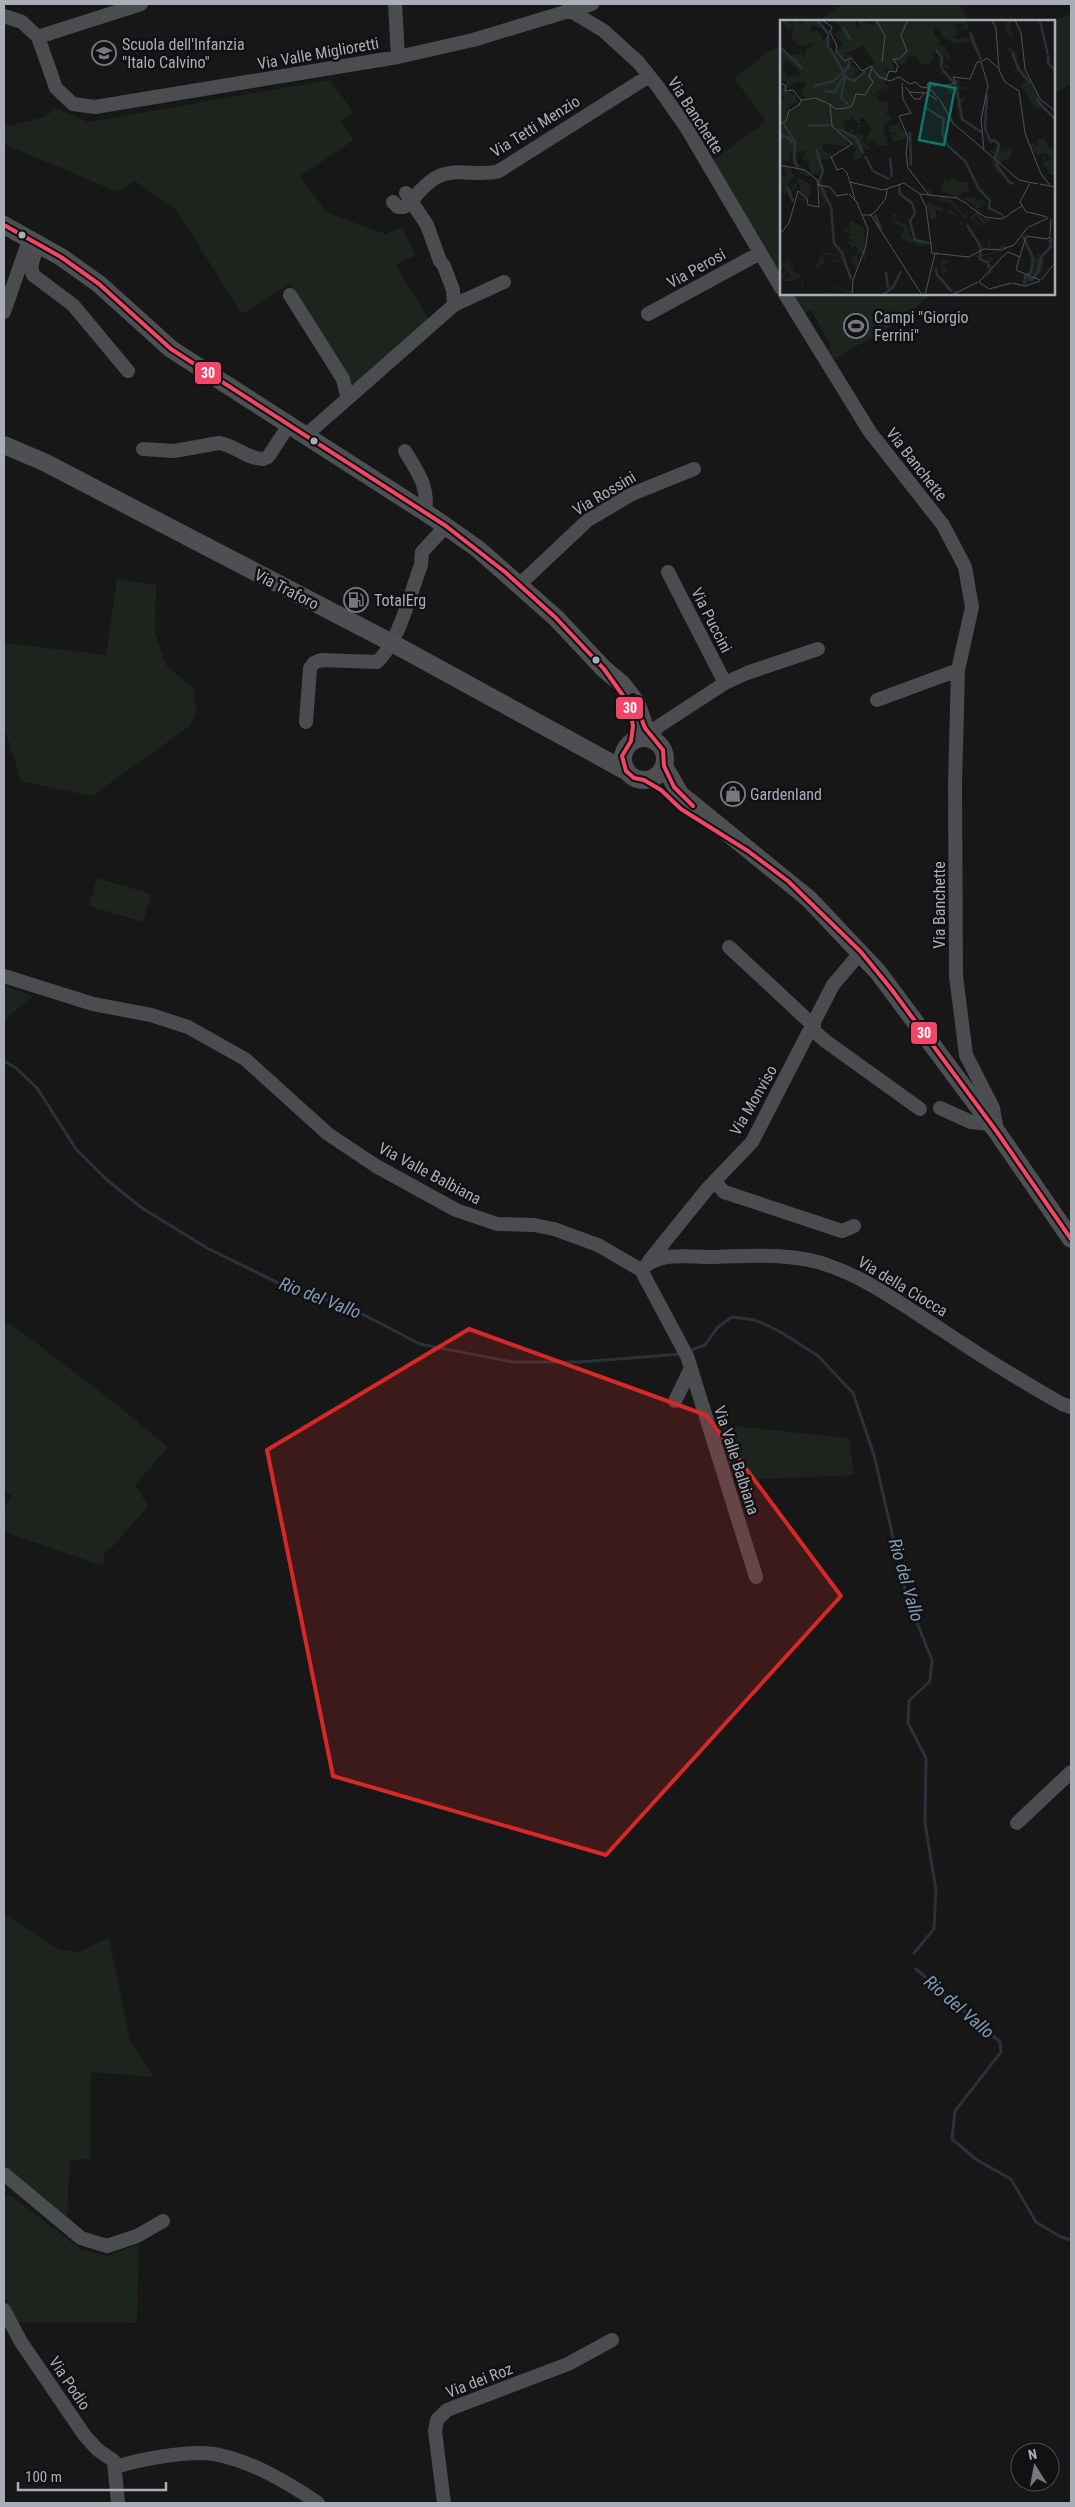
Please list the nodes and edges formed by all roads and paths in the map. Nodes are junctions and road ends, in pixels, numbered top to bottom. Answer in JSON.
{"nodes":[{"id":1,"x":141,"y":4,"type":"edge"},
{"id":2,"x":395,"y":4,"type":"edge"},
{"id":3,"x":592,"y":4,"type":"edge"},
{"id":4,"x":570,"y":7,"type":"edge"},
{"id":5,"x":4,"y":16,"type":"edge"},
{"id":6,"x":38,"y":37,"type":"junction"},
{"id":7,"x":398,"y":57,"type":"junction"},
{"id":8,"x":649,"y":76,"type":"junction"},
{"id":9,"x":408,"y":197,"type":"junction"},
{"id":10,"x":393,"y":202,"type":"dead end"},
{"id":11,"x":4,"y":225,"type":"edge"},
{"id":12,"x":34,"y":242,"type":"junction"},
{"id":13,"x":760,"y":253,"type":"junction"},
{"id":14,"x":504,"y":282,"type":"dead end"},
{"id":15,"x":780,"y":286,"type":"edge"},
{"id":16,"x":290,"y":295,"type":"dead end"},
{"id":17,"x":786,"y":295,"type":"edge"},
{"id":18,"x":454,"y":305,"type":"junction"},
{"id":19,"x":4,"y":312,"type":"edge"},
{"id":20,"x":648,"y":314,"type":"dead end"},
{"id":21,"x":128,"y":371,"type":"dead end"},
{"id":22,"x":347,"y":396,"type":"junction"},
{"id":23,"x":288,"y":425,"type":"junction"},
{"id":24,"x":304,"y":436,"type":"junction"},
{"id":25,"x":4,"y":445,"type":"edge"},
{"id":26,"x":143,"y":449,"type":"dead end"},
{"id":27,"x":406,"y":451,"type":"dead end"},
{"id":28,"x":694,"y":469,"type":"dead end"},
{"id":29,"x":425,"y":512,"type":"junction"},
{"id":30,"x":446,"y":526,"type":"junction"},
{"id":31,"x":668,"y":572,"type":"dead end"},
{"id":32,"x":520,"y":584,"type":"junction"},
{"id":33,"x":392,"y":643,"type":"junction"},
{"id":34,"x":818,"y":649,"type":"dead end"},
{"id":35,"x":604,"y":669,"type":"junction"},
{"id":36,"x":958,"y":670,"type":"junction"},
{"id":37,"x":725,"y":683,"type":"junction"},
{"id":38,"x":877,"y":700,"type":"dead end"},
{"id":39,"x":306,"y":722,"type":"dead end"},
{"id":40,"x":568,"y":738,"type":"junction"},
{"id":41,"x":629,"y":743,"type":"junction"},
{"id":42,"x":656,"y":743,"type":"junction"},
{"id":43,"x":664,"y":766,"type":"junction"},
{"id":44,"x":626,"y":771,"type":"junction"},
{"id":45,"x":644,"y":780,"type":"junction"},
{"id":46,"x":748,"y":850,"type":"junction"},
{"id":47,"x":729,"y":947,"type":"dead end"},
{"id":48,"x":861,"y":952,"type":"junction"},
{"id":49,"x":4,"y":976,"type":"edge"},
{"id":50,"x":813,"y":1027,"type":"junction"},
{"id":51,"x":940,"y":1108,"type":"dead end"},
{"id":52,"x":920,"y":1109,"type":"dead end"},
{"id":53,"x":994,"y":1128,"type":"junction"},
{"id":54,"x":715,"y":1182,"type":"junction"},
{"id":55,"x":854,"y":1226,"type":"dead end"},
{"id":56,"x":1071,"y":1239,"type":"edge"},
{"id":57,"x":645,"y":1266,"type":"junction"},
{"id":58,"x":691,"y":1368,"type":"junction"},
{"id":59,"x":675,"y":1401,"type":"dead end"},
{"id":60,"x":1071,"y":1407,"type":"edge"},
{"id":61,"x":756,"y":1577,"type":"dead end"},
{"id":62,"x":1071,"y":1772,"type":"edge"},
{"id":63,"x":1017,"y":1823,"type":"dead end"},
{"id":64,"x":4,"y":2174,"type":"edge"},
{"id":65,"x":163,"y":2221,"type":"dead end"},
{"id":66,"x":4,"y":2310,"type":"edge"},
{"id":67,"x":612,"y":2340,"type":"dead end"},
{"id":68,"x":116,"y":2467,"type":"junction"},
{"id":69,"x":118,"y":2503,"type":"edge"},
{"id":70,"x":318,"y":2503,"type":"edge"},
{"id":71,"x":444,"y":2503,"type":"edge"}],
"edges":[{"from":1,"to":6,"type":"street"},
{"from":2,"to":7,"type":"street"},
{"from":3,"to":4,"type":"street","name":"Via Valle Miglioretti"},
{"from":4,"to":7,"type":"street","name":"Via Valle Miglioretti"},
{"from":4,"to":8,"type":"street","name":"Via Banchette"},
{"from":5,"to":6,"type":"street"},
{"from":6,"to":7,"type":"street","name":"Via Valle Miglioretti"},
{"from":8,"to":9,"type":"street","name":"Via Tetti Menzio"},
{"from":8,"to":13,"type":"street","name":"Via Banchette"},
{"from":9,"to":10,"type":"street"},
{"from":9,"to":18,"type":"street"},
{"from":11,"to":12,"type":"main road"},
{"from":12,"to":19,"type":"street"},
{"from":12,"to":21,"type":"street"},
{"from":12,"to":23,"type":"main road"},
{"from":13,"to":15,"type":"street","name":"Via Banchette"},
{"from":13,"to":20,"type":"street","name":"Via Perosi"},
{"from":14,"to":18,"type":"street"},
{"from":16,"to":22,"type":"street"},
{"from":17,"to":36,"type":"street","name":"Via Banchette"},
{"from":18,"to":22,"type":"street"},
{"from":22,"to":24,"type":"street"},
{"from":23,"to":24,"type":"main road"},
{"from":23,"to":26,"type":"street"},
{"from":24,"to":29,"type":"main road"},
{"from":25,"to":33,"type":"main road","name":"Via Traforo"},
{"from":27,"to":29,"type":"street"},
{"from":28,"to":32,"type":"street","name":"Via Rossini"},
{"from":29,"to":30,"type":"main road"},
{"from":30,"to":32,"type":"main road"},
{"from":30,"to":33,"type":"street"},
{"from":31,"to":37,"type":"street","name":"Via Puccini"},
{"from":32,"to":35,"type":"main road"},
{"from":33,"to":39,"type":"street"},
{"from":33,"to":40,"type":"main road","name":"Via Traforo"},
{"from":34,"to":37,"type":"street"},
{"from":35,"to":41,"type":"main road"},
{"from":35,"to":42,"type":"main road"},
{"from":36,"to":38,"type":"street"},
{"from":36,"to":53,"type":"street","name":"Via Banchette"},
{"from":37,"to":42,"type":"street"},
{"from":40,"to":41,"type":"main road","name":"Via Traforo"},
{"from":40,"to":44,"type":"main road","name":"Via Traforo"},
{"from":41,"to":42,"type":"main road"},
{"from":41,"to":44,"type":"main road"},
{"from":42,"to":43,"type":"main road"},
{"from":43,"to":45,"type":"main road"},
{"from":43,"to":46,"type":"main road"},
{"from":44,"to":45,"type":"main road"},
{"from":45,"to":46,"type":"main road"},
{"from":46,"to":48,"type":"main road"},
{"from":47,"to":50,"type":"street"},
{"from":48,"to":50,"type":"street","name":"Via Monviso"},
{"from":48,"to":53,"type":"main road"},
{"from":49,"to":57,"type":"street","name":"Via Valle Balbiana"},
{"from":50,"to":52,"type":"street"},
{"from":50,"to":54,"type":"street","name":"Via Monviso"},
{"from":51,"to":53,"type":"street"},
{"from":53,"to":56,"type":"main road"},
{"from":54,"to":55,"type":"street"},
{"from":54,"to":57,"type":"street","name":"Via Monviso"},
{"from":57,"to":58,"type":"street","name":"Via Valle Balbiana"},
{"from":57,"to":60,"type":"street","name":"Via della Ciocca"},
{"from":58,"to":59,"type":"street"},
{"from":58,"to":61,"type":"street","name":"Via Valle Balbiana"},
{"from":62,"to":63,"type":"street"},
{"from":64,"to":65,"type":"street"},
{"from":66,"to":68,"type":"street","name":"Via Podio"},
{"from":67,"to":71,"type":"street","name":"Via dei Roz"},
{"from":68,"to":69,"type":"street"},
{"from":68,"to":70,"type":"street"}]}
